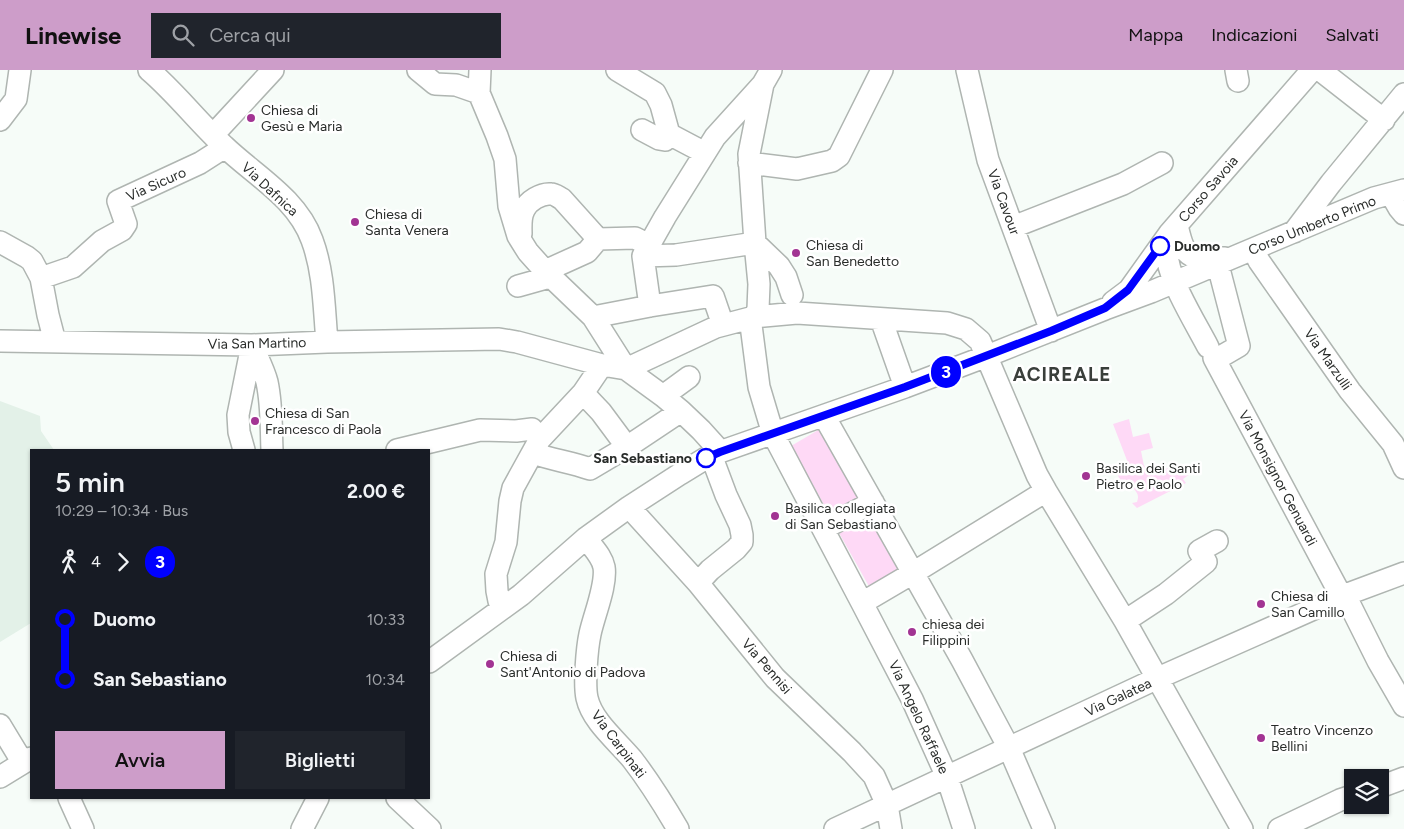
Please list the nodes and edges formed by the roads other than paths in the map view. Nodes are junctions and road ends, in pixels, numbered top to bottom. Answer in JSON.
{"nodes":[{"id":1,"x":149,"y":70,"type":"edge"},
{"id":2,"x":272,"y":70,"type":"edge"},
{"id":3,"x":418,"y":70,"type":"edge"},
{"id":4,"x":480,"y":70,"type":"edge"},
{"id":5,"x":618,"y":70,"type":"edge"},
{"id":6,"x":882,"y":70,"type":"edge"},
{"id":7,"x":967,"y":70,"type":"edge"},
{"id":8,"x":1312,"y":70,"type":"edge"},
{"id":9,"x":1320,"y":70,"type":"edge"},
{"id":10,"x":14,"y":72,"type":"edge"},
{"id":11,"x":767,"y":77,"type":"edge"},
{"id":12,"x":479,"y":94,"type":"junction"},
{"id":13,"x":1404,"y":94,"type":"edge"},
{"id":14,"x":0,"y":120,"type":"edge"},
{"id":15,"x":1384,"y":120,"type":"junction"},
{"id":16,"x":642,"y":130,"type":"dead end"},
{"id":17,"x":669,"y":134,"type":"junction"},
{"id":18,"x":219,"y":141,"type":"junction"},
{"id":19,"x":710,"y":144,"type":"junction"},
{"id":20,"x":749,"y":158,"type":"junction"},
{"id":21,"x":1162,"y":163,"type":"dead end"},
{"id":22,"x":1397,"y":192,"type":"edge"},
{"id":23,"x":1404,"y":214,"type":"edge"},
{"id":24,"x":665,"y":217,"type":"junction"},
{"id":25,"x":1013,"y":227,"type":"junction"},
{"id":26,"x":1173,"y":229,"type":"junction"},
{"id":27,"x":1293,"y":232,"type":"junction"},
{"id":28,"x":598,"y":239,"type":"junction"},
{"id":29,"x":522,"y":241,"type":"junction"},
{"id":30,"x":0,"y":242,"type":"edge"},
{"id":31,"x":755,"y":243,"type":"junction"},
{"id":32,"x":1253,"y":249,"type":"junction"},
{"id":33,"x":646,"y":251,"type":"junction"},
{"id":34,"x":676,"y":255,"type":"junction"},
{"id":35,"x":1224,"y":262,"type":"junction"},
{"id":36,"x":547,"y":274,"type":"junction"},
{"id":37,"x":41,"y":278,"type":"junction"},
{"id":38,"x":1175,"y":283,"type":"junction"},
{"id":39,"x":518,"y":286,"type":"dead end"},
{"id":40,"x":792,"y":295,"type":"dead end"},
{"id":41,"x":650,"y":306,"type":"junction"},
{"id":42,"x":1105,"y":308,"type":"junction"},
{"id":43,"x":593,"y":314,"type":"junction"},
{"id":44,"x":757,"y":319,"type":"junction"},
{"id":45,"x":881,"y":319,"type":"junction"},
{"id":46,"x":720,"y":326,"type":"junction"},
{"id":47,"x":1051,"y":331,"type":"junction"},
{"id":48,"x":0,"y":341,"type":"edge"},
{"id":49,"x":55,"y":342,"type":"junction"},
{"id":50,"x":327,"y":342,"type":"junction"},
{"id":51,"x":252,"y":345,"type":"junction"},
{"id":52,"x":1212,"y":355,"type":"junction"},
{"id":53,"x":987,"y":356,"type":"junction"},
{"id":54,"x":602,"y":365,"type":"junction"},
{"id":55,"x":632,"y":370,"type":"junction"},
{"id":56,"x":688,"y":377,"type":"dead end"},
{"id":57,"x":905,"y":387,"type":"junction"},
{"id":58,"x":583,"y":394,"type":"junction"},
{"id":59,"x":663,"y":396,"type":"junction"},
{"id":60,"x":681,"y":411,"type":"junction"},
{"id":61,"x":828,"y":415,"type":"junction"},
{"id":62,"x":773,"y":434,"type":"junction"},
{"id":63,"x":627,"y":447,"type":"junction"},
{"id":64,"x":244,"y":449,"type":"edge"},
{"id":65,"x":272,"y":449,"type":"edge"},
{"id":66,"x":401,"y":449,"type":"edge"},
{"id":67,"x":536,"y":451,"type":"junction"},
{"id":68,"x":712,"y":455,"type":"junction"},
{"id":69,"x":1404,"y":468,"type":"edge"},
{"id":70,"x":1046,"y":491,"type":"junction"},
{"id":71,"x":873,"y":502,"type":"junction"},
{"id":72,"x":629,"y":507,"type":"junction"},
{"id":73,"x":823,"y":529,"type":"junction"},
{"id":74,"x":586,"y":538,"type":"junction"},
{"id":75,"x":1217,"y":541,"type":"dead end"},
{"id":76,"x":1404,"y":573,"type":"edge"},
{"id":77,"x":915,"y":574,"type":"junction"},
{"id":78,"x":698,"y":583,"type":"junction"},
{"id":79,"x":1345,"y":595,"type":"junction"},
{"id":80,"x":864,"y":606,"type":"junction"},
{"id":81,"x":503,"y":608,"type":"junction"},
{"id":82,"x":1125,"y":622,"type":"junction"},
{"id":83,"x":430,"y":661,"type":"edge"},
{"id":84,"x":1158,"y":678,"type":"junction"},
{"id":85,"x":1404,"y":706,"type":"edge"},
{"id":86,"x":0,"y":725,"type":"edge"},
{"id":87,"x":1009,"y":748,"type":"junction"},
{"id":88,"x":27,"y":760,"type":"edge"},
{"id":89,"x":0,"y":777,"type":"edge"},
{"id":90,"x":947,"y":777,"type":"junction"},
{"id":91,"x":1404,"y":778,"type":"edge"},
{"id":92,"x":1389,"y":784,"type":"edge"},
{"id":93,"x":68,"y":799,"type":"edge"},
{"id":94,"x":317,"y":799,"type":"edge"},
{"id":95,"x":398,"y":799,"type":"edge"},
{"id":96,"x":1344,"y":799,"type":"edge"},
{"id":97,"x":887,"y":805,"type":"junction"},
{"id":98,"x":83,"y":829,"type":"edge"},
{"id":99,"x":302,"y":829,"type":"edge"},
{"id":100,"x":430,"y":829,"type":"edge"},
{"id":101,"x":678,"y":829,"type":"edge"},
{"id":102,"x":835,"y":829,"type":"edge"},
{"id":103,"x":891,"y":829,"type":"edge"},
{"id":104,"x":964,"y":829,"type":"edge"},
{"id":105,"x":1044,"y":829,"type":"edge"},
{"id":106,"x":1242,"y":829,"type":"edge"},
{"id":107,"x":1279,"y":829,"type":"edge"}],
"edges":[{"from":1,"to":18,"type":"street","name":"Via Dafnica"},
{"from":2,"to":18,"type":"street"},
{"from":3,"to":12,"type":"street"},
{"from":4,"to":12,"type":"street"},
{"from":5,"to":17,"type":"street"},
{"from":6,"to":20,"type":"street"},
{"from":7,"to":25,"type":"street","name":"Via Cavour"},
{"from":8,"to":26,"type":"street","name":"Corso Savoia"},
{"from":9,"to":15,"type":"street"},
{"from":10,"to":14,"type":"street"},
{"from":11,"to":19,"type":"street"},
{"from":11,"to":20,"type":"street","name":"Via Angelo Raffaele"},
{"from":12,"to":29,"type":"street"},
{"from":13,"to":15,"type":"street"},
{"from":15,"to":27,"type":"street"},
{"from":16,"to":17,"type":"street"},
{"from":17,"to":19,"type":"street"},
{"from":18,"to":37,"type":"street","name":"Via Sicuro"},
{"from":18,"to":50,"type":"street","name":"Via Dafnica"},
{"from":19,"to":24,"type":"street"},
{"from":20,"to":31,"type":"street","name":"Via Angelo Raffaele"},
{"from":21,"to":25,"type":"street"},
{"from":22,"to":23,"type":"street"},
{"from":22,"to":27,"type":"street","name":"Corso Umberto Primo"},
{"from":24,"to":33,"type":"street"},
{"from":24,"to":34,"type":"street"},
{"from":25,"to":47,"type":"street","name":"Via Cavour"},
{"from":26,"to":35,"type":"street"},
{"from":26,"to":38,"type":"street","name":"Via Monsignor Genuardi"},
{"from":26,"to":42,"type":"street","name":"Corso Savoia"},
{"from":27,"to":32,"type":"street","name":"Corso Umberto Primo"},
{"from":28,"to":29,"type":"street"},
{"from":28,"to":33,"type":"street"},
{"from":28,"to":36,"type":"street"},
{"from":29,"to":36,"type":"street"},
{"from":30,"to":37,"type":"street"},
{"from":31,"to":34,"type":"street"},
{"from":31,"to":40,"type":"street"},
{"from":31,"to":44,"type":"street","name":"Via Angelo Raffaele"},
{"from":32,"to":35,"type":"street","name":"Corso Umberto Primo"},
{"from":32,"to":69,"type":"street","name":"Via Marzulli"},
{"from":33,"to":34,"type":"street"},
{"from":33,"to":41,"type":"street"},
{"from":35,"to":38,"type":"street","name":"Corso Umberto Primo"},
{"from":35,"to":52,"type":"street"},
{"from":36,"to":39,"type":"street"},
{"from":36,"to":43,"type":"street"},
{"from":37,"to":49,"type":"street"},
{"from":38,"to":42,"type":"street","name":"Corso Umberto Primo"},
{"from":38,"to":52,"type":"street","name":"Via Monsignor Genuardi"},
{"from":41,"to":43,"type":"street"},
{"from":41,"to":46,"type":"street"},
{"from":42,"to":47,"type":"street"},
{"from":43,"to":55,"type":"street"},
{"from":44,"to":45,"type":"street"},
{"from":44,"to":46,"type":"street"},
{"from":44,"to":62,"type":"street","name":"Via Angelo Raffaele"},
{"from":45,"to":53,"type":"street"},
{"from":45,"to":57,"type":"street"},
{"from":46,"to":55,"type":"street"},
{"from":47,"to":53,"type":"street"},
{"from":48,"to":49,"type":"street","name":"Via San Martino"},
{"from":49,"to":51,"type":"street","name":"Via San Martino"},
{"from":50,"to":51,"type":"street","name":"Via San Martino"},
{"from":50,"to":54,"type":"street","name":"Via San Martino"},
{"from":51,"to":64,"type":"street"},
{"from":51,"to":65,"type":"street"},
{"from":52,"to":79,"type":"street","name":"Via Monsignor Genuardi"},
{"from":53,"to":57,"type":"street"},
{"from":53,"to":70,"type":"street"},
{"from":54,"to":55,"type":"street","name":"Via San Martino"},
{"from":54,"to":58,"type":"street"},
{"from":55,"to":59,"type":"street"},
{"from":56,"to":59,"type":"street"},
{"from":57,"to":61,"type":"street"},
{"from":58,"to":63,"type":"street"},
{"from":58,"to":67,"type":"street"},
{"from":59,"to":60,"type":"street"},
{"from":60,"to":63,"type":"street"},
{"from":60,"to":68,"type":"street"},
{"from":61,"to":62,"type":"street"},
{"from":61,"to":71,"type":"street"},
{"from":62,"to":68,"type":"street"},
{"from":62,"to":73,"type":"street","name":"Via Angelo Raffaele"},
{"from":63,"to":67,"type":"street"},
{"from":66,"to":67,"type":"street"},
{"from":67,"to":81,"type":"street"},
{"from":68,"to":72,"type":"street"},
{"from":68,"to":78,"type":"street"},
{"from":70,"to":77,"type":"street"},
{"from":70,"to":82,"type":"street"},
{"from":71,"to":73,"type":"street"},
{"from":71,"to":77,"type":"street"},
{"from":72,"to":74,"type":"street"},
{"from":72,"to":78,"type":"street","name":"Via Pennisi"},
{"from":73,"to":80,"type":"street","name":"Via Angelo Raffaele"},
{"from":74,"to":81,"type":"street"},
{"from":74,"to":101,"type":"street","name":"Via Carpinati"},
{"from":75,"to":82,"type":"street"},
{"from":76,"to":79,"type":"street","name":"Via Galatea"},
{"from":77,"to":80,"type":"street"},
{"from":77,"to":87,"type":"street"},
{"from":78,"to":97,"type":"street","name":"Via Pennisi"},
{"from":79,"to":84,"type":"street","name":"Via Galatea"},
{"from":79,"to":85,"type":"street","name":"Via Monsignor Genuardi"},
{"from":80,"to":90,"type":"street","name":"Via Angelo Raffaele"},
{"from":81,"to":83,"type":"street"},
{"from":82,"to":84,"type":"street"},
{"from":84,"to":87,"type":"street","name":"Via Galatea"},
{"from":84,"to":106,"type":"street"},
{"from":86,"to":88,"type":"street"},
{"from":87,"to":90,"type":"street","name":"Via Galatea"},
{"from":87,"to":105,"type":"street"},
{"from":88,"to":89,"type":"street"},
{"from":90,"to":97,"type":"street","name":"Via Galatea"},
{"from":90,"to":104,"type":"street","name":"Via Angelo Raffaele"},
{"from":91,"to":92,"type":"street"},
{"from":93,"to":98,"type":"street"},
{"from":94,"to":99,"type":"street"},
{"from":95,"to":100,"type":"street"},
{"from":96,"to":107,"type":"street"},
{"from":97,"to":102,"type":"street","name":"Via Galatea"},
{"from":97,"to":103,"type":"street","name":"Via Pennisi"}]}
